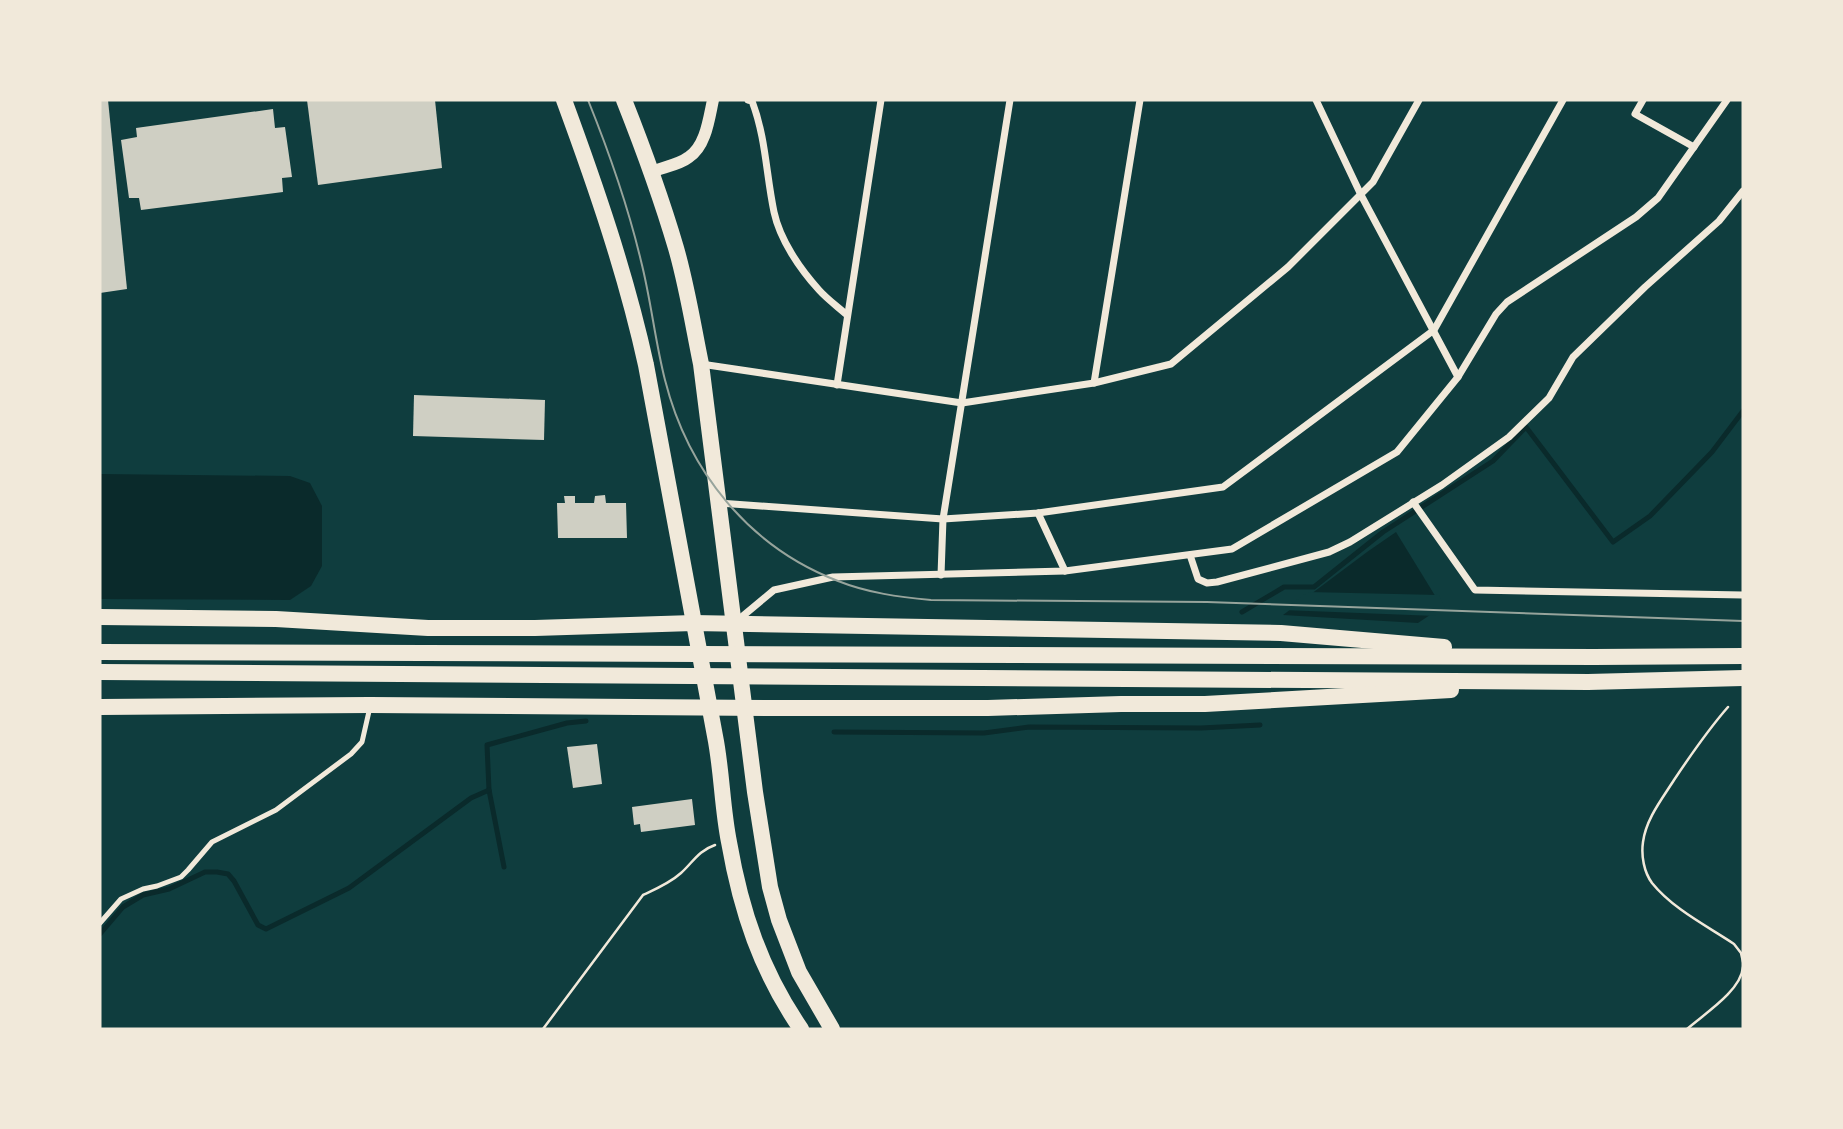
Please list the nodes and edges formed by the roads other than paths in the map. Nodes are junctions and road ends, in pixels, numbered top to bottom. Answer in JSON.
{"nodes":[{"id":1,"x":564,"y":100,"type":"edge"},
{"id":2,"x":624,"y":100,"type":"edge"},
{"id":3,"x":713,"y":100,"type":"edge"},
{"id":4,"x":748,"y":100,"type":"edge"},
{"id":5,"x":881,"y":100,"type":"edge"},
{"id":6,"x":1010,"y":100,"type":"edge"},
{"id":7,"x":1140,"y":100,"type":"edge"},
{"id":8,"x":1316,"y":100,"type":"edge"},
{"id":9,"x":1419,"y":100,"type":"edge"},
{"id":10,"x":1563,"y":100,"type":"edge"},
{"id":11,"x":1643,"y":100,"type":"edge"},
{"id":12,"x":1727,"y":100,"type":"edge"},
{"id":13,"x":1694,"y":147,"type":"junction"},
{"id":14,"x":651,"y":172,"type":"junction"},
{"id":15,"x":1743,"y":191,"type":"edge"},
{"id":16,"x":1360,"y":195,"type":"junction"},
{"id":17,"x":847,"y":314,"type":"junction"},
{"id":18,"x":1434,"y":330,"type":"junction"},
{"id":19,"x":701,"y":364,"type":"junction"},
{"id":20,"x":1458,"y":377,"type":"junction"},
{"id":21,"x":1094,"y":383,"type":"junction"},
{"id":22,"x":837,"y":385,"type":"junction"},
{"id":23,"x":962,"y":403,"type":"junction"},
{"id":24,"x":718,"y":503,"type":"junction"},
{"id":25,"x":1415,"y":504,"type":"junction"},
{"id":26,"x":1038,"y":513,"type":"junction"},
{"id":27,"x":943,"y":519,"type":"junction"},
{"id":28,"x":1190,"y":555,"type":"junction"},
{"id":29,"x":1065,"y":571,"type":"junction"},
{"id":30,"x":941,"y":575,"type":"junction"},
{"id":31,"x":1743,"y":595,"type":"edge"},
{"id":32,"x":100,"y":617,"type":"edge"},
{"id":33,"x":694,"y":623,"type":"junction"},
{"id":34,"x":734,"y":623,"type":"junction"},
{"id":35,"x":100,"y":652,"type":"edge"},
{"id":36,"x":1743,"y":656,"type":"edge"},
{"id":37,"x":1553,"y":657,"type":"junction"},
{"id":38,"x":100,"y":672,"type":"edge"},
{"id":39,"x":1743,"y":678,"type":"edge"},
{"id":40,"x":1588,"y":682,"type":"junction"},
{"id":41,"x":370,"y":705,"type":"junction"},
{"id":42,"x":100,"y":707,"type":"edge"},
{"id":43,"x":710,"y":708,"type":"junction"},
{"id":44,"x":744,"y":708,"type":"junction"},
{"id":45,"x":100,"y":923,"type":"edge"},
{"id":46,"x":801,"y":1029,"type":"edge"},
{"id":47,"x":832,"y":1029,"type":"edge"}],
"edges":[{"from":1,"to":33,"type":"main road"},
{"from":2,"to":14,"type":"main road"},
{"from":3,"to":14,"type":"street"},
{"from":4,"to":17,"type":"street"},
{"from":5,"to":17,"type":"street"},
{"from":6,"to":23,"type":"street"},
{"from":7,"to":21,"type":"street"},
{"from":8,"to":16,"type":"street"},
{"from":9,"to":16,"type":"street"},
{"from":10,"to":18,"type":"street"},
{"from":11,"to":13,"type":"street"},
{"from":12,"to":13,"type":"street"},
{"from":13,"to":20,"type":"street"},
{"from":14,"to":19,"type":"main road"},
{"from":15,"to":25,"type":"street"},
{"from":16,"to":18,"type":"street"},
{"from":16,"to":21,"type":"street"},
{"from":17,"to":22,"type":"street"},
{"from":18,"to":20,"type":"street"},
{"from":18,"to":26,"type":"street"},
{"from":19,"to":22,"type":"street"},
{"from":19,"to":24,"type":"main road"},
{"from":20,"to":28,"type":"street"},
{"from":21,"to":23,"type":"street"},
{"from":22,"to":23,"type":"street"},
{"from":23,"to":27,"type":"street"},
{"from":24,"to":27,"type":"street"},
{"from":24,"to":34,"type":"main road"},
{"from":25,"to":28,"type":"street"},
{"from":25,"to":31,"type":"street"},
{"from":26,"to":27,"type":"street"},
{"from":26,"to":29,"type":"street"},
{"from":27,"to":30,"type":"street"},
{"from":28,"to":29,"type":"street"},
{"from":29,"to":30,"type":"street"},
{"from":30,"to":34,"type":"street"},
{"from":32,"to":33,"type":"main road"},
{"from":33,"to":34,"type":"main road"},
{"from":33,"to":43,"type":"main road"},
{"from":34,"to":37,"type":"main road"},
{"from":34,"to":44,"type":"main road"},
{"from":35,"to":37,"type":"main road"},
{"from":36,"to":37,"type":"main road"},
{"from":38,"to":40,"type":"main road"},
{"from":39,"to":40,"type":"main road"},
{"from":40,"to":44,"type":"main road"},
{"from":41,"to":42,"type":"main road"},
{"from":41,"to":43,"type":"main road"},
{"from":41,"to":45,"type":"lane"},
{"from":43,"to":44,"type":"main road"},
{"from":43,"to":46,"type":"main road"},
{"from":44,"to":47,"type":"main road"}]}
